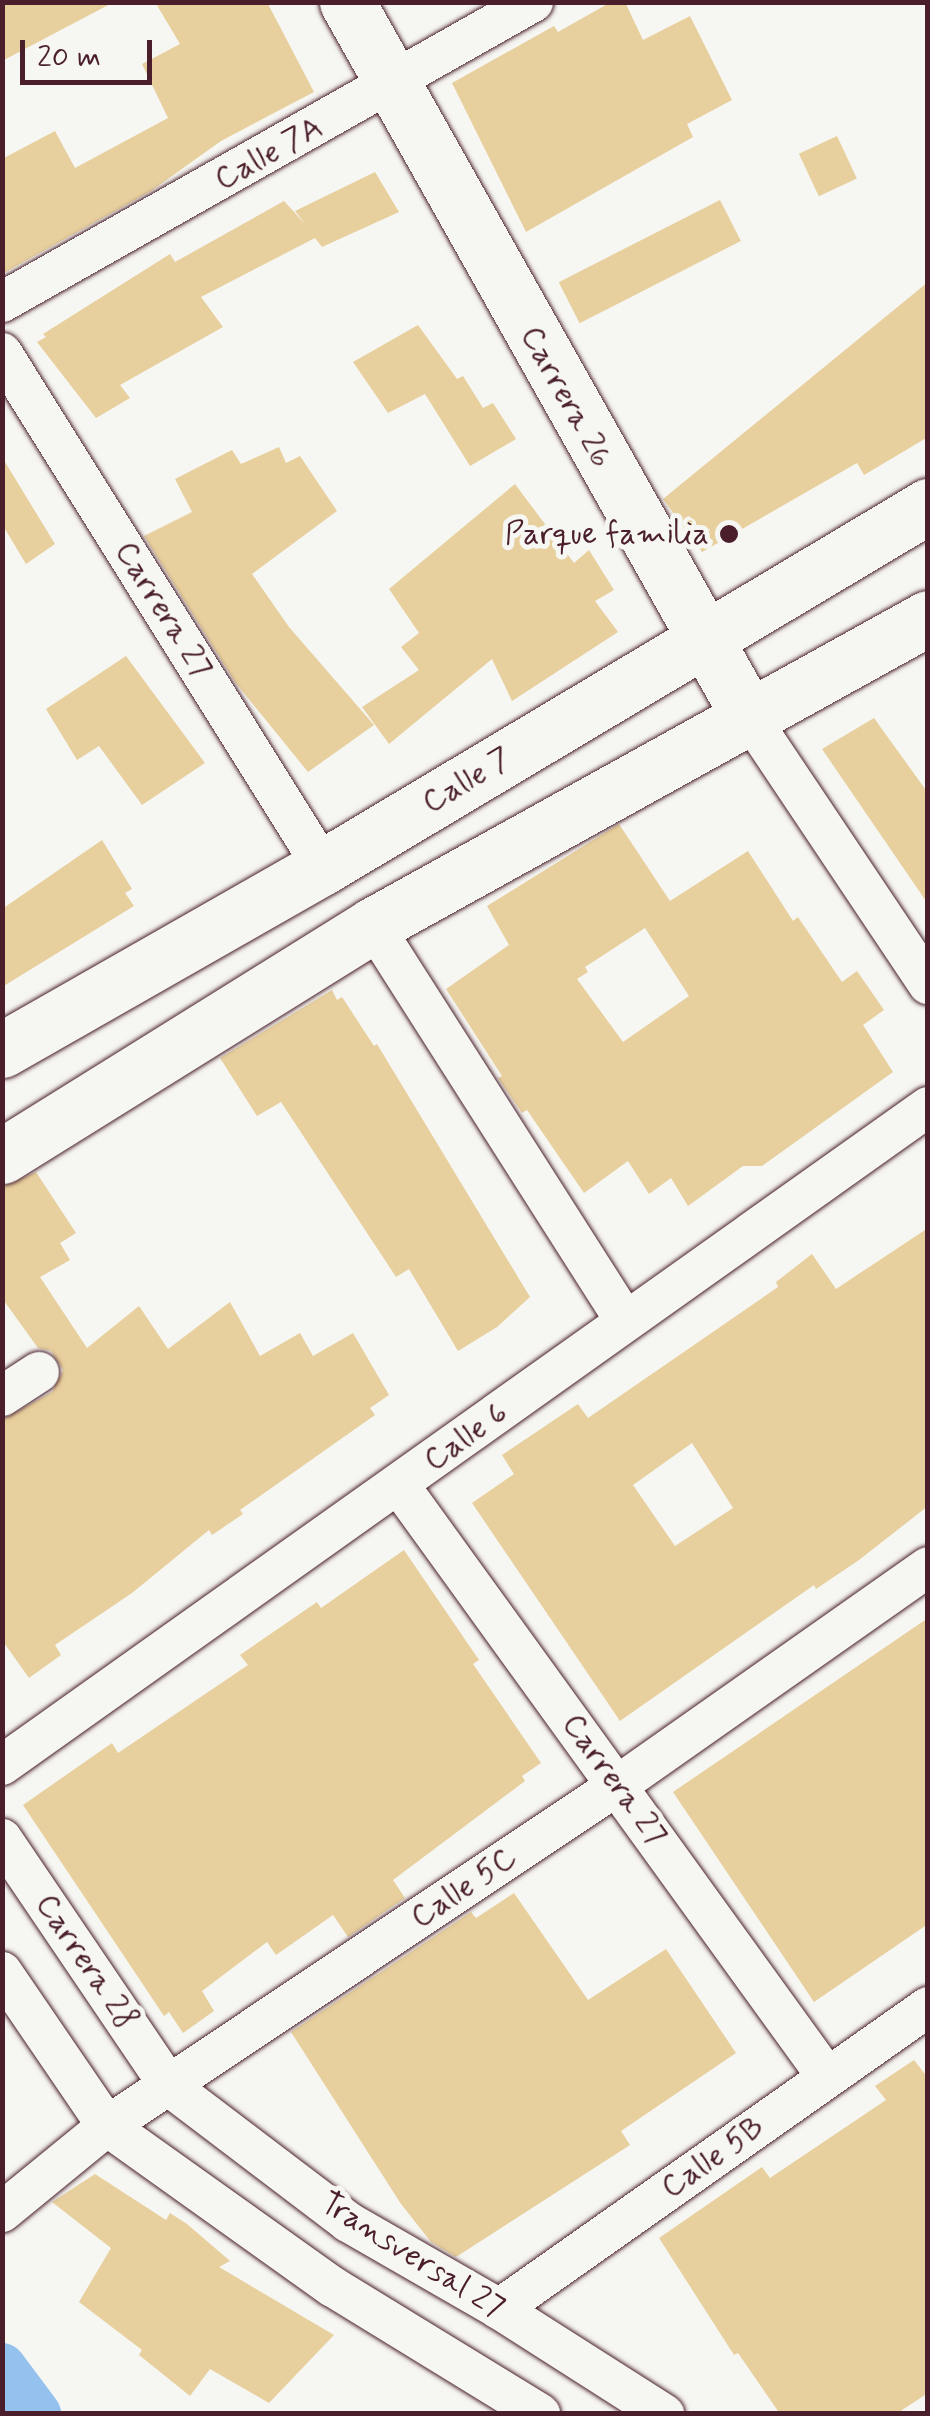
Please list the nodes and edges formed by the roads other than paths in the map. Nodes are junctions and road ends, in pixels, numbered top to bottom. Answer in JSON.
{"nodes":[{"id":1,"x":348,"y":2,"type":"edge"},
{"id":2,"x":533,"y":2,"type":"edge"},
{"id":3,"x":391,"y":86,"type":"junction"},
{"id":4,"x":2,"y":302,"type":"edge"},
{"id":5,"x":2,"y":352,"type":"edge"},
{"id":6,"x":928,"y":506,"type":"edge"},
{"id":7,"x":928,"y":618,"type":"edge"},
{"id":8,"x":702,"y":640,"type":"junction"},
{"id":9,"x":748,"y":715,"type":"junction"},
{"id":10,"x":323,"y":867,"type":"junction"},
{"id":11,"x":373,"y":925,"type":"junction"},
{"id":12,"x":928,"y":984,"type":"edge"},
{"id":13,"x":2,"y":1050,"type":"edge"},
{"id":14,"x":928,"y":1106,"type":"edge"},
{"id":15,"x":2,"y":1156,"type":"edge"},
{"id":16,"x":625,"y":1321,"type":"junction"},
{"id":17,"x":39,"y":1372,"type":"dead end"},
{"id":18,"x":2,"y":1396,"type":"edge"},
{"id":19,"x":399,"y":1485,"type":"junction"},
{"id":20,"x":928,"y":1567,"type":"edge"},
{"id":21,"x":2,"y":1765,"type":"edge"},
{"id":22,"x":618,"y":1785,"type":"junction"},
{"id":23,"x":2,"y":1839,"type":"edge"},
{"id":24,"x":2,"y":1972,"type":"edge"},
{"id":25,"x":928,"y":2007,"type":"edge"},
{"id":26,"x":827,"y":2077,"type":"junction"},
{"id":27,"x":169,"y":2086,"type":"junction"},
{"id":28,"x":106,"y":2126,"type":"junction"},
{"id":29,"x":2,"y":2212,"type":"edge"},
{"id":30,"x":500,"y":2309,"type":"junction"},
{"id":31,"x":540,"y":2414,"type":"edge"},
{"id":32,"x":664,"y":2414,"type":"edge"}],
"edges":[{"from":1,"to":3,"type":"main road","name":"Carrera 26"},
{"from":2,"to":3,"type":"street","name":"Calle 7A"},
{"from":3,"to":4,"type":"street","name":"Calle 7A"},
{"from":3,"to":8,"type":"main road","name":"Carrera 26"},
{"from":5,"to":10,"type":"street","name":"Carrera 27"},
{"from":6,"to":8,"type":"main road","name":"Calle 7"},
{"from":7,"to":9,"type":"main road"},
{"from":8,"to":9,"type":"main road","name":"Carrera 26"},
{"from":8,"to":10,"type":"main road","name":"Calle 7"},
{"from":9,"to":11,"type":"main road"},
{"from":9,"to":12,"type":"street","name":"Carrera 26"},
{"from":10,"to":13,"type":"main road","name":"Calle 7"},
{"from":11,"to":15,"type":"main road"},
{"from":11,"to":16,"type":"street"},
{"from":14,"to":16,"type":"street","name":"Calle 6"},
{"from":16,"to":19,"type":"street","name":"Calle 6"},
{"from":17,"to":18,"type":"street"},
{"from":19,"to":21,"type":"street","name":"Calle 6"},
{"from":19,"to":22,"type":"street","name":"Carrera 27"},
{"from":20,"to":22,"type":"street","name":"Calle 5C"},
{"from":22,"to":26,"type":"street","name":"Carrera 27"},
{"from":22,"to":27,"type":"street","name":"Calle 5C"},
{"from":23,"to":27,"type":"street","name":"Carrera 28"},
{"from":24,"to":28,"type":"street"},
{"from":25,"to":26,"type":"street","name":"Calle 5B"},
{"from":26,"to":30,"type":"street","name":"Calle 5B"},
{"from":27,"to":28,"type":"street","name":"Calle 5C"},
{"from":27,"to":30,"type":"street","name":"Transversal 27"},
{"from":28,"to":29,"type":"street","name":"Calle 5C"},
{"from":28,"to":31,"type":"street","name":"Transversal 27"},
{"from":30,"to":32,"type":"street","name":"Transversal 27"}]}
